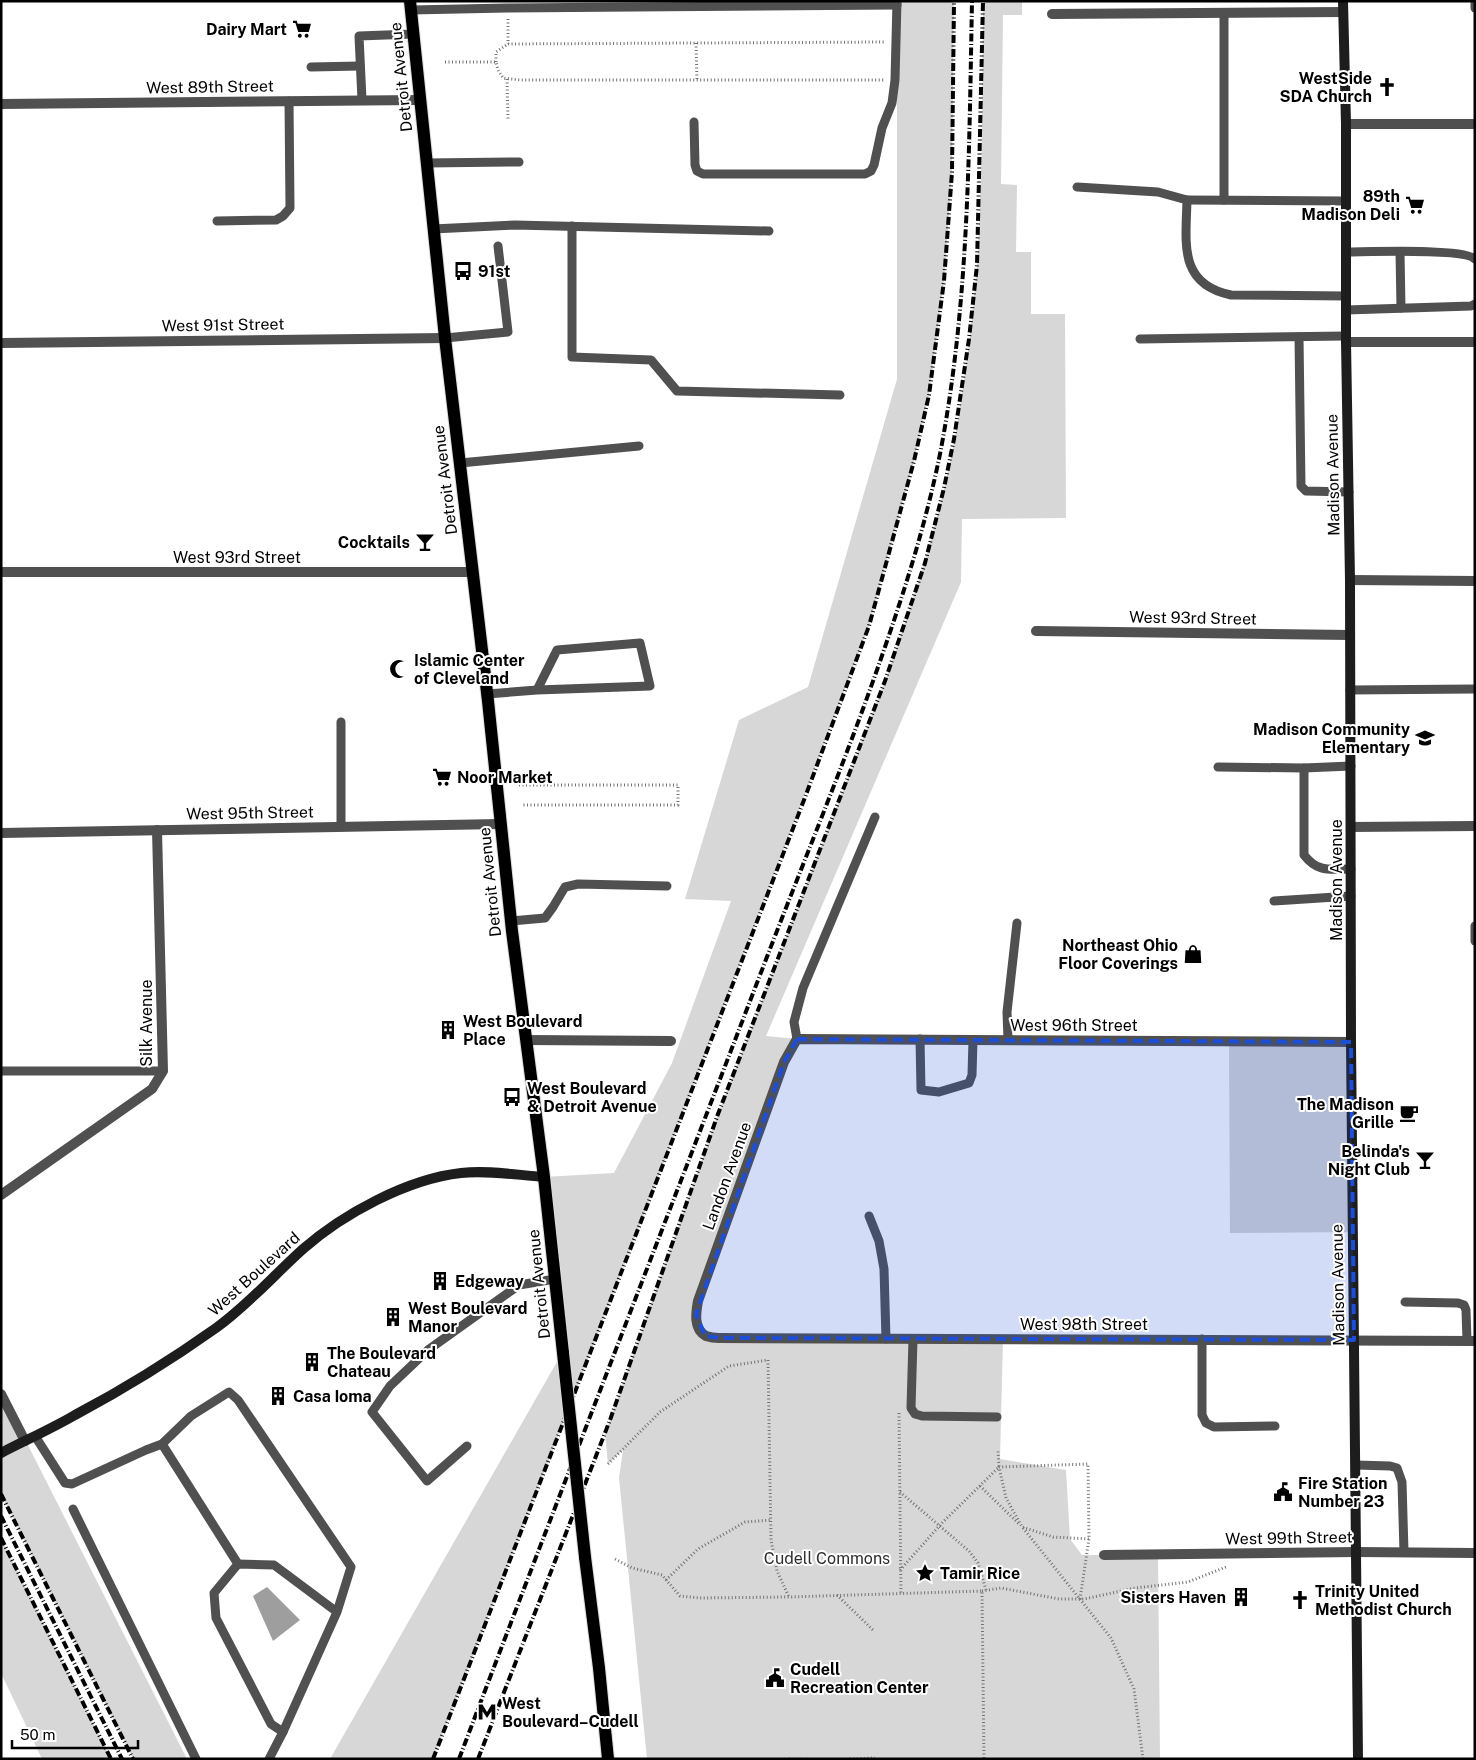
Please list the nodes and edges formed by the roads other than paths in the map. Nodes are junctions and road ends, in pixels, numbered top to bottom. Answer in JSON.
{"nodes":[{"id":1,"x":1343,"y":1,"type":"edge"},
{"id":2,"x":1475,"y":1,"type":"edge"},
{"id":3,"x":897,"y":3,"type":"edge"},
{"id":4,"x":411,"y":6,"type":"edge"},
{"id":5,"x":1475,"y":8,"type":"edge"},
{"id":6,"x":1343,"y":12,"type":"junction"},
{"id":7,"x":1224,"y":13,"type":"junction"},
{"id":8,"x":1052,"y":14,"type":"dead end"},
{"id":9,"x":413,"y":34,"type":"junction"},
{"id":10,"x":360,"y":66,"type":"junction"},
{"id":11,"x":311,"y":67,"type":"dead end"},
{"id":12,"x":362,"y":100,"type":"junction"},
{"id":13,"x":420,"y":100,"type":"junction"},
{"id":14,"x":289,"y":101,"type":"junction"},
{"id":15,"x":1,"y":104,"type":"edge"},
{"id":16,"x":694,"y":122,"type":"dead end"},
{"id":17,"x":1346,"y":124,"type":"junction"},
{"id":18,"x":1475,"y":124,"type":"edge"},
{"id":19,"x":520,"y":162,"type":"dead end"},
{"id":20,"x":426,"y":163,"type":"junction"},
{"id":21,"x":1077,"y":187,"type":"dead end"},
{"id":22,"x":1187,"y":200,"type":"junction"},
{"id":23,"x":1221,"y":200,"type":"junction"},
{"id":24,"x":1346,"y":201,"type":"junction"},
{"id":25,"x":217,"y":221,"type":"dead end"},
{"id":26,"x":572,"y":226,"type":"junction"},
{"id":27,"x":433,"y":229,"type":"junction"},
{"id":28,"x":769,"y":231,"type":"dead end"},
{"id":29,"x":498,"y":246,"type":"dead end"},
{"id":30,"x":1346,"y":252,"type":"junction"},
{"id":31,"x":1400,"y":252,"type":"junction"},
{"id":32,"x":1475,"y":260,"type":"edge"},
{"id":33,"x":1346,"y":296,"type":"junction"},
{"id":34,"x":1475,"y":304,"type":"edge"},
{"id":35,"x":1401,"y":308,"type":"junction"},
{"id":36,"x":1346,"y":310,"type":"junction"},
{"id":37,"x":1299,"y":337,"type":"junction"},
{"id":38,"x":445,"y":338,"type":"junction"},
{"id":39,"x":1140,"y":339,"type":"dead end"},
{"id":40,"x":1346,"y":339,"type":"junction"},
{"id":41,"x":1475,"y":342,"type":"edge"},
{"id":42,"x":1,"y":343,"type":"edge"},
{"id":43,"x":840,"y":396,"type":"dead end"},
{"id":44,"x":639,"y":446,"type":"dead end"},
{"id":45,"x":460,"y":463,"type":"junction"},
{"id":46,"x":1349,"y":492,"type":"junction"},
{"id":47,"x":1,"y":572,"type":"edge"},
{"id":48,"x":472,"y":572,"type":"junction"},
{"id":49,"x":1350,"y":580,"type":"junction"},
{"id":50,"x":1475,"y":582,"type":"edge"},
{"id":51,"x":1036,"y":631,"type":"dead end"},
{"id":52,"x":1350,"y":635,"type":"junction"},
{"id":53,"x":1475,"y":689,"type":"edge"},
{"id":54,"x":537,"y":690,"type":"junction"},
{"id":55,"x":1350,"y":690,"type":"junction"},
{"id":56,"x":487,"y":694,"type":"junction"},
{"id":57,"x":341,"y":722,"type":"dead end"},
{"id":58,"x":1351,"y":766,"type":"junction"},
{"id":59,"x":1218,"y":768,"type":"dead end"},
{"id":60,"x":1304,"y":768,"type":"junction"},
{"id":61,"x":875,"y":817,"type":"dead end"},
{"id":62,"x":500,"y":824,"type":"junction"},
{"id":63,"x":341,"y":826,"type":"junction"},
{"id":64,"x":1475,"y":826,"type":"edge"},
{"id":65,"x":1351,"y":827,"type":"junction"},
{"id":66,"x":157,"y":830,"type":"junction"},
{"id":67,"x":1,"y":833,"type":"edge"},
{"id":68,"x":1351,"y":869,"type":"junction"},
{"id":69,"x":667,"y":886,"type":"dead end"},
{"id":70,"x":1351,"y":896,"type":"junction"},
{"id":71,"x":1274,"y":901,"type":"dead end"},
{"id":72,"x":511,"y":921,"type":"junction"},
{"id":73,"x":1017,"y":924,"type":"dead end"},
{"id":74,"x":1475,"y":926,"type":"edge"},
{"id":75,"x":1475,"y":941,"type":"edge"},
{"id":76,"x":797,"y":1039,"type":"junction"},
{"id":77,"x":920,"y":1039,"type":"junction"},
{"id":78,"x":526,"y":1040,"type":"junction"},
{"id":79,"x":973,"y":1040,"type":"junction"},
{"id":80,"x":1008,"y":1040,"type":"junction"},
{"id":81,"x":671,"y":1041,"type":"dead end"},
{"id":82,"x":1351,"y":1042,"type":"junction"},
{"id":83,"x":1,"y":1070,"type":"edge"},
{"id":84,"x":163,"y":1070,"type":"junction"},
{"id":85,"x":544,"y":1177,"type":"junction"},
{"id":86,"x":1,"y":1195,"type":"edge"},
{"id":87,"x":869,"y":1216,"type":"dead end"},
{"id":88,"x":555,"y":1279,"type":"junction"},
{"id":89,"x":1405,"y":1302,"type":"dead end"},
{"id":90,"x":698,"y":1326,"type":"joint"},
{"id":91,"x":886,"y":1339,"type":"junction"},
{"id":92,"x":913,"y":1339,"type":"junction"},
{"id":93,"x":1202,"y":1340,"type":"junction"},
{"id":94,"x":1354,"y":1340,"type":"junction"},
{"id":95,"x":1471,"y":1341,"type":"edge"},
{"id":96,"x":1,"y":1394,"type":"edge"},
{"id":97,"x":997,"y":1417,"type":"dead end"},
{"id":98,"x":1275,"y":1426,"type":"dead end"},
{"id":99,"x":30,"y":1438,"type":"junction"},
{"id":100,"x":162,"y":1444,"type":"junction"},
{"id":101,"x":467,"y":1446,"type":"dead end"},
{"id":102,"x":1,"y":1453,"type":"edge"},
{"id":103,"x":1356,"y":1465,"type":"junction"},
{"id":104,"x":73,"y":1509,"type":"dead end"},
{"id":105,"x":1357,"y":1552,"type":"junction"},
{"id":106,"x":1404,"y":1552,"type":"junction"},
{"id":107,"x":1475,"y":1553,"type":"edge"},
{"id":108,"x":1104,"y":1556,"type":"dead end"},
{"id":109,"x":238,"y":1564,"type":"junction"},
{"id":110,"x":337,"y":1612,"type":"junction"},
{"id":111,"x":282,"y":1732,"type":"junction"},
{"id":112,"x":196,"y":1759,"type":"edge"},
{"id":113,"x":269,"y":1759,"type":"edge"},
{"id":114,"x":608,"y":1759,"type":"edge"},
{"id":115,"x":1358,"y":1759,"type":"edge"}],
"edges":[{"from":1,"to":6,"type":"street","name":"Madison Avenue"},
{"from":2,"to":5,"type":"lane"},
{"from":3,"to":4,"type":"lane"},
{"from":3,"to":16,"type":"lane"},
{"from":4,"to":9,"type":"main road","name":"Detroit Avenue"},
{"from":6,"to":7,"type":"street"},
{"from":6,"to":17,"type":"street","name":"Madison Avenue"},
{"from":7,"to":8,"type":"street"},
{"from":7,"to":23,"type":"lane"},
{"from":9,"to":10,"type":"lane"},
{"from":9,"to":13,"type":"main road","name":"Detroit Avenue"},
{"from":10,"to":11,"type":"lane"},
{"from":10,"to":12,"type":"lane"},
{"from":12,"to":13,"type":"street","name":"West 89th Street"},
{"from":12,"to":14,"type":"street","name":"West 89th Street"},
{"from":13,"to":20,"type":"main road","name":"Detroit Avenue"},
{"from":14,"to":15,"type":"street","name":"West 89th Street"},
{"from":14,"to":25,"type":"lane"},
{"from":17,"to":18,"type":"street"},
{"from":17,"to":24,"type":"street","name":"Madison Avenue"},
{"from":19,"to":20,"type":"lane"},
{"from":20,"to":27,"type":"main road","name":"Detroit Avenue"},
{"from":21,"to":22,"type":"lane"},
{"from":22,"to":23,"type":"lane"},
{"from":22,"to":33,"type":"lane"},
{"from":23,"to":24,"type":"lane"},
{"from":24,"to":30,"type":"street","name":"Madison Avenue"},
{"from":26,"to":27,"type":"lane"},
{"from":26,"to":28,"type":"lane"},
{"from":26,"to":43,"type":"lane"},
{"from":27,"to":38,"type":"main road","name":"Detroit Avenue"},
{"from":29,"to":38,"type":"lane"},
{"from":30,"to":31,"type":"lane"},
{"from":30,"to":33,"type":"street","name":"Madison Avenue"},
{"from":31,"to":32,"type":"lane"},
{"from":31,"to":35,"type":"lane"},
{"from":33,"to":36,"type":"street","name":"Madison Avenue"},
{"from":34,"to":35,"type":"lane"},
{"from":35,"to":36,"type":"lane"},
{"from":36,"to":40,"type":"street","name":"Madison Avenue"},
{"from":37,"to":39,"type":"lane"},
{"from":37,"to":40,"type":"lane"},
{"from":37,"to":46,"type":"lane"},
{"from":38,"to":42,"type":"street","name":"West 91st Street"},
{"from":38,"to":45,"type":"main road","name":"Detroit Avenue"},
{"from":40,"to":41,"type":"street"},
{"from":40,"to":46,"type":"street","name":"Madison Avenue"},
{"from":44,"to":45,"type":"lane"},
{"from":45,"to":48,"type":"main road","name":"Detroit Avenue"},
{"from":46,"to":49,"type":"street","name":"Madison Avenue"},
{"from":47,"to":48,"type":"street","name":"West 93rd Street"},
{"from":48,"to":56,"type":"main road","name":"Detroit Avenue"},
{"from":49,"to":50,"type":"street"},
{"from":49,"to":52,"type":"street","name":"Madison Avenue"},
{"from":51,"to":52,"type":"street","name":"West 93rd Street"},
{"from":52,"to":55,"type":"street","name":"Madison Avenue"},
{"from":53,"to":55,"type":"lane"},
{"from":54,"to":54,"type":"lane"},
{"from":54,"to":56,"type":"lane"},
{"from":55,"to":58,"type":"street","name":"Madison Avenue"},
{"from":56,"to":62,"type":"main road","name":"Detroit Avenue"},
{"from":57,"to":63,"type":"lane"},
{"from":58,"to":60,"type":"lane"},
{"from":58,"to":65,"type":"street","name":"Madison Avenue"},
{"from":59,"to":60,"type":"lane"},
{"from":60,"to":68,"type":"lane"},
{"from":61,"to":76,"type":"lane"},
{"from":62,"to":63,"type":"street","name":"West 95th Street"},
{"from":62,"to":72,"type":"main road","name":"Detroit Avenue"},
{"from":63,"to":66,"type":"street","name":"West 95th Street"},
{"from":64,"to":65,"type":"street"},
{"from":65,"to":68,"type":"street","name":"Madison Avenue"},
{"from":66,"to":67,"type":"street","name":"West 95th Street"},
{"from":66,"to":84,"type":"street","name":"Silk Avenue"},
{"from":68,"to":70,"type":"street","name":"Madison Avenue"},
{"from":69,"to":72,"type":"lane"},
{"from":70,"to":71,"type":"lane"},
{"from":70,"to":82,"type":"street","name":"Madison Avenue"},
{"from":72,"to":78,"type":"main road","name":"Detroit Avenue"},
{"from":73,"to":80,"type":"lane"},
{"from":74,"to":75,"type":"lane"},
{"from":76,"to":77,"type":"street","name":"West 96th Street"},
{"from":76,"to":90,"type":"street","name":"Landon Avenue"},
{"from":77,"to":79,"type":"street","name":"West 96th Street"},
{"from":77,"to":79,"type":"lane"},
{"from":78,"to":81,"type":"street"},
{"from":78,"to":85,"type":"main road","name":"Detroit Avenue"},
{"from":79,"to":80,"type":"street","name":"West 96th Street"},
{"from":80,"to":82,"type":"street","name":"West 96th Street"},
{"from":82,"to":94,"type":"street","name":"Madison Avenue"},
{"from":83,"to":84,"type":"lane"},
{"from":84,"to":86,"type":"street","name":"Silk Avenue"},
{"from":85,"to":88,"type":"main road","name":"Detroit Avenue"},
{"from":85,"to":99,"type":"street","name":"West Boulevard"},
{"from":87,"to":91,"type":"lane"},
{"from":88,"to":101,"type":"lane"},
{"from":88,"to":114,"type":"main road","name":"Detroit Avenue","bridge":true},
{"from":89,"to":95,"type":"lane"},
{"from":90,"to":91,"type":"street","name":"West 98th Street"},
{"from":91,"to":92,"type":"street","name":"West 98th Street"},
{"from":92,"to":93,"type":"street","name":"West 98th Street"},
{"from":92,"to":97,"type":"lane"},
{"from":93,"to":94,"type":"street","name":"West 98th Street"},
{"from":93,"to":98,"type":"lane"},
{"from":94,"to":95,"type":"street","name":"West 98th Street"},
{"from":94,"to":103,"type":"street","name":"Madison Avenue"},
{"from":96,"to":99,"type":"street"},
{"from":99,"to":100,"type":"lane"},
{"from":99,"to":102,"type":"street","name":"West Boulevard"},
{"from":100,"to":109,"type":"lane"},
{"from":100,"to":110,"type":"lane"},
{"from":103,"to":105,"type":"street","name":"Madison Avenue"},
{"from":103,"to":106,"type":"lane"},
{"from":104,"to":112,"type":"lane"},
{"from":105,"to":106,"type":"street","name":"West 99th Street"},
{"from":105,"to":108,"type":"street","name":"West 99th Street"},
{"from":105,"to":115,"type":"street","name":"Madison Avenue"},
{"from":106,"to":107,"type":"street","name":"West 99th Street"},
{"from":109,"to":110,"type":"lane"},
{"from":109,"to":111,"type":"lane"},
{"from":110,"to":111,"type":"lane"},
{"from":111,"to":113,"type":"lane"}]}
